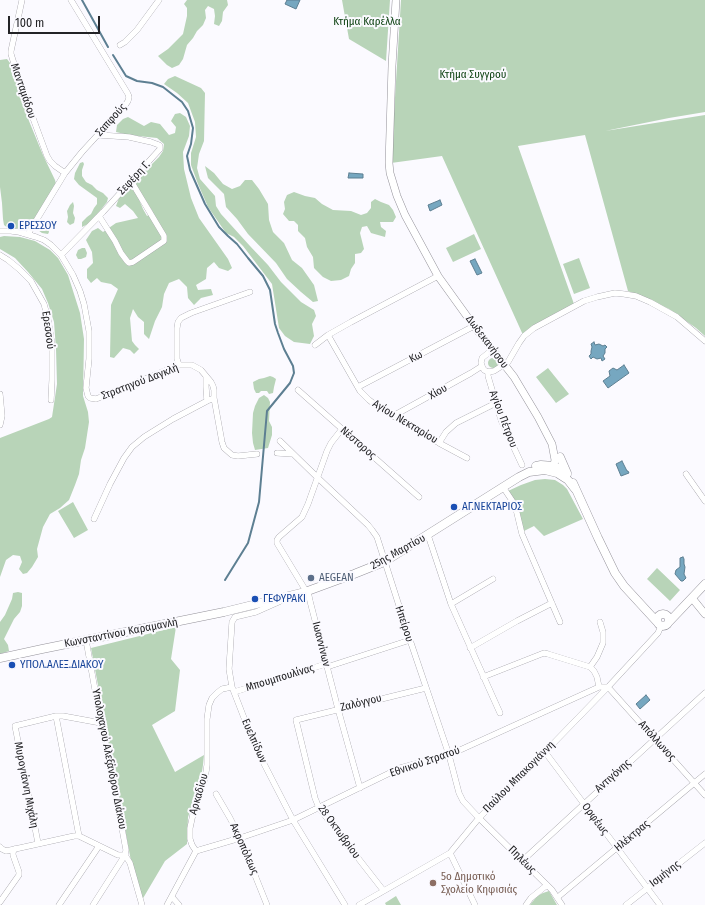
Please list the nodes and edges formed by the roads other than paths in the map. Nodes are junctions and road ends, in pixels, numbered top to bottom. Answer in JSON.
{"nodes":[{"id":1,"x":22,"y":0,"type":"edge"},
{"id":2,"x":71,"y":0,"type":"edge"},
{"id":3,"x":158,"y":0,"type":"edge"},
{"id":4,"x":396,"y":0,"type":"edge"},
{"id":5,"x":120,"y":45,"type":"dead end"},
{"id":6,"x":98,"y":135,"type":"junction"},
{"id":7,"x":65,"y":173,"type":"junction"},
{"id":8,"x":131,"y":180,"type":"junction"},
{"id":9,"x":99,"y":216,"type":"junction"},
{"id":10,"x":0,"y":231,"type":"edge"},
{"id":11,"x":28,"y":234,"type":"junction"},
{"id":12,"x":0,"y":255,"type":"edge"},
{"id":13,"x":61,"y":255,"type":"junction"},
{"id":14,"x":438,"y":276,"type":"junction"},
{"id":15,"x":250,"y":292,"type":"dead end"},
{"id":16,"x":474,"y":326,"type":"junction"},
{"id":17,"x":328,"y":335,"type":"junction"},
{"id":18,"x":705,"y":341,"type":"edge"},
{"id":19,"x":315,"y":346,"type":"dead end"},
{"id":20,"x":492,"y":350,"type":"junction"},
{"id":21,"x":179,"y":365,"type":"junction"},
{"id":22,"x":504,"y":365,"type":"junction"},
{"id":23,"x":482,"y":366,"type":"junction"},
{"id":24,"x":488,"y":372,"type":"junction"},
{"id":25,"x":206,"y":377,"type":"junction"},
{"id":26,"x":358,"y":387,"type":"junction"},
{"id":27,"x":298,"y":390,"type":"dead end"},
{"id":28,"x":0,"y":394,"type":"edge"},
{"id":29,"x":214,"y":398,"type":"junction"},
{"id":30,"x":51,"y":400,"type":"dead end"},
{"id":31,"x":207,"y":401,"type":"junction"},
{"id":32,"x":496,"y":403,"type":"junction"},
{"id":33,"x":393,"y":416,"type":"junction"},
{"id":34,"x":0,"y":425,"type":"edge"},
{"id":35,"x":342,"y":429,"type":"junction"},
{"id":36,"x":280,"y":441,"type":"dead end"},
{"id":37,"x":439,"y":443,"type":"junction"},
{"id":38,"x":276,"y":453,"type":"dead end"},
{"id":39,"x":257,"y":454,"type":"dead end"},
{"id":40,"x":293,"y":454,"type":"junction"},
{"id":41,"x":557,"y":456,"type":"junction"},
{"id":42,"x":466,"y":458,"type":"dead end"},
{"id":43,"x":522,"y":465,"type":"dead end"},
{"id":44,"x":544,"y":465,"type":"junction"},
{"id":45,"x":556,"y":469,"type":"junction"},
{"id":46,"x":567,"y":474,"type":"junction"},
{"id":47,"x":686,"y":474,"type":"dead end"},
{"id":48,"x":318,"y":478,"type":"junction"},
{"id":49,"x":519,"y":478,"type":"junction"},
{"id":50,"x":503,"y":487,"type":"junction"},
{"id":51,"x":575,"y":488,"type":"junction"},
{"id":52,"x":419,"y":497,"type":"dead end"},
{"id":53,"x":705,"y":501,"type":"edge"},
{"id":54,"x":94,"y":519,"type":"dead end"},
{"id":55,"x":428,"y":535,"type":"junction"},
{"id":56,"x":384,"y":562,"type":"junction"},
{"id":57,"x":493,"y":579,"type":"dead end"},
{"id":58,"x":705,"y":584,"type":"edge"},
{"id":59,"x":305,"y":592,"type":"junction"},
{"id":60,"x":289,"y":596,"type":"junction"},
{"id":61,"x":692,"y":598,"type":"junction"},
{"id":62,"x":552,"y":603,"type":"junction"},
{"id":63,"x":640,"y":603,"type":"junction"},
{"id":64,"x":451,"y":604,"type":"junction"},
{"id":65,"x":243,"y":607,"type":"joint"},
{"id":66,"x":681,"y":610,"type":"junction"},
{"id":67,"x":664,"y":614,"type":"junction"},
{"id":68,"x":705,"y":614,"type":"edge"},
{"id":69,"x":560,"y":622,"type":"dead end"},
{"id":70,"x":600,"y":622,"type":"dead end"},
{"id":71,"x":662,"y":624,"type":"junction"},
{"id":72,"x":86,"y":640,"type":"junction"},
{"id":73,"x":410,"y":640,"type":"junction"},
{"id":74,"x":470,"y":648,"type":"junction"},
{"id":75,"x":0,"y":658,"type":"edge"},
{"id":76,"x":326,"y":665,"type":"junction"},
{"id":77,"x":590,"y":666,"type":"junction"},
{"id":78,"x":483,"y":677,"type":"junction"},
{"id":79,"x":599,"y":687,"type":"junction"},
{"id":80,"x":608,"y":687,"type":"junction"},
{"id":81,"x":426,"y":688,"type":"junction"},
{"id":82,"x":233,"y":689,"type":"junction"},
{"id":83,"x":705,"y":692,"type":"edge"},
{"id":84,"x":338,"y":709,"type":"junction"},
{"id":85,"x":500,"y":713,"type":"dead end"},
{"id":86,"x":56,"y":716,"type":"junction"},
{"id":87,"x":296,"y":720,"type":"joint"},
{"id":88,"x":101,"y":723,"type":"junction"},
{"id":89,"x":655,"y":738,"type":"junction"},
{"id":90,"x":545,"y":752,"type":"junction"},
{"id":91,"x":450,"y":755,"type":"junction"},
{"id":92,"x":705,"y":774,"type":"edge"},
{"id":93,"x":694,"y":783,"type":"junction"},
{"id":94,"x":360,"y":788,"type":"junction"},
{"id":95,"x":216,"y":794,"type":"dead end"},
{"id":96,"x":705,"y":795,"type":"edge"},
{"id":97,"x":584,"y":804,"type":"junction"},
{"id":98,"x":319,"y":808,"type":"junction"},
{"id":99,"x":479,"y":818,"type":"junction"},
{"id":100,"x":293,"y":820,"type":"junction"},
{"id":101,"x":79,"y":836,"type":"junction"},
{"id":102,"x":240,"y":838,"type":"junction"},
{"id":103,"x":38,"y":843,"type":"junction"},
{"id":104,"x":705,"y":843,"type":"edge"},
{"id":105,"x":99,"y":846,"type":"junction"},
{"id":106,"x":0,"y":847,"type":"edge"},
{"id":107,"x":617,"y":848,"type":"junction"},
{"id":108,"x":15,"y":849,"type":"junction"},
{"id":109,"x":196,"y":851,"type":"junction"},
{"id":110,"x":450,"y":853,"type":"junction"},
{"id":111,"x":125,"y":855,"type":"junction"},
{"id":112,"x":522,"y":861,"type":"junction"},
{"id":113,"x":547,"y":885,"type":"junction"},
{"id":114,"x":647,"y":888,"type":"junction"},
{"id":115,"x":383,"y":890,"type":"junction"},
{"id":116,"x":172,"y":897,"type":"junction"},
{"id":117,"x":558,"y":897,"type":"junction"},
{"id":118,"x":0,"y":902,"type":"edge"},
{"id":119,"x":60,"y":905,"type":"edge"},
{"id":120,"x":93,"y":905,"type":"edge"},
{"id":121,"x":142,"y":905,"type":"edge"},
{"id":122,"x":168,"y":905,"type":"edge"},
{"id":123,"x":179,"y":905,"type":"edge"},
{"id":124,"x":267,"y":905,"type":"edge"},
{"id":125,"x":345,"y":905,"type":"edge"},
{"id":126,"x":359,"y":905,"type":"edge"},
{"id":127,"x":475,"y":905,"type":"edge"},
{"id":128,"x":526,"y":905,"type":"edge"},
{"id":129,"x":562,"y":905,"type":"edge"},
{"id":130,"x":626,"y":905,"type":"edge"},
{"id":131,"x":660,"y":905,"type":"edge"}],
"edges":[{"from":1,"to":7,"type":"street","name":"Μανταμάδου"},
{"from":2,"to":6,"type":"street","name":"Σαπφούς"},
{"from":3,"to":5,"type":"street"},
{"from":4,"to":14,"type":"street","name":"Δωδεκανήσου"},
{"from":6,"to":7,"type":"street","name":"Σαπφούς"},
{"from":6,"to":8,"type":"street","name":"Σεφέρη Γ."},
{"from":7,"to":11,"type":"street","name":"Σαπφούς"},
{"from":8,"to":9,"type":"street","name":"Σεφέρη Γ."},
{"from":8,"to":9,"type":"street"},
{"from":9,"to":13,"type":"street","name":"Σεφέρη Γ."},
{"from":10,"to":11,"type":"street","name":"Στρατηγού Δαγκλή"},
{"from":11,"to":13,"type":"street","name":"Στρατηγού Δαγκλή"},
{"from":12,"to":30,"type":"street","name":"Ερεσσού"},
{"from":13,"to":21,"type":"street","name":"Στρατηγού Δαγκλή"},
{"from":14,"to":16,"type":"street","name":"Δωδεκανήσου"},
{"from":14,"to":17,"type":"street"},
{"from":15,"to":21,"type":"street"},
{"from":16,"to":20,"type":"street","name":"Δωδεκανήσου"},
{"from":16,"to":26,"type":"street","name":"Κω"},
{"from":17,"to":19,"type":"street"},
{"from":17,"to":26,"type":"street","name":"Αγίου Νεκταρίου"},
{"from":18,"to":22,"type":"street"},
{"from":20,"to":22,"type":"street","name":"Δωδεκανήσου"},
{"from":20,"to":23,"type":"street","name":"Χίου"},
{"from":21,"to":25,"type":"street","name":"Στρατηγού Δαγκλή"},
{"from":22,"to":24,"type":"street"},
{"from":22,"to":41,"type":"street","name":"Δωδεκανήσου"},
{"from":23,"to":24,"type":"street"},
{"from":23,"to":33,"type":"street","name":"Χίου"},
{"from":24,"to":32,"type":"street","name":"Αγίου Πέτρου"},
{"from":25,"to":29,"type":"street"},
{"from":25,"to":31,"type":"street"},
{"from":26,"to":33,"type":"street","name":"Αγίου Νεκταρίου"},
{"from":27,"to":35,"type":"street","name":"Νέστορος"},
{"from":28,"to":34,"type":"street"},
{"from":29,"to":31,"type":"street"},
{"from":29,"to":39,"type":"street"},
{"from":31,"to":54,"type":"street"},
{"from":32,"to":37,"type":"street"},
{"from":32,"to":43,"type":"street","name":"Αγίου Πέτρου"},
{"from":33,"to":37,"type":"street","name":"Αγίου Νεκταρίου"},
{"from":35,"to":48,"type":"street","name":"Ιωαννίνων"},
{"from":35,"to":52,"type":"street","name":"Νέστορος"},
{"from":36,"to":40,"type":"street","name":"Ηπείρου"},
{"from":37,"to":42,"type":"street","name":"Αγίου Νεκταρίου"},
{"from":38,"to":40,"type":"street"},
{"from":40,"to":48,"type":"street","name":"Ηπείρου"},
{"from":41,"to":44,"type":"main road"},
{"from":41,"to":45,"type":"street","name":"Δωδεκανήσου"},
{"from":41,"to":46,"type":"main road"},
{"from":44,"to":45,"type":"main road","name":"25ης Μαρτίου"},
{"from":44,"to":49,"type":"main road","name":"25ης Μαρτίου"},
{"from":45,"to":46,"type":"main road"},
{"from":45,"to":49,"type":"main road","name":"25ης Μαρτίου"},
{"from":45,"to":51,"type":"main road"},
{"from":46,"to":51,"type":"main road"},
{"from":47,"to":53,"type":"street"},
{"from":48,"to":56,"type":"street","name":"Ηπείρου"},
{"from":48,"to":59,"type":"street","name":"Ιωαννίνων"},
{"from":49,"to":50,"type":"main road","name":"25ης Μαρτίου"},
{"from":50,"to":55,"type":"main road","name":"25ης Μαρτίου"},
{"from":50,"to":62,"type":"street"},
{"from":51,"to":63,"type":"main road"},
{"from":55,"to":56,"type":"main road","name":"25ης Μαρτίου"},
{"from":55,"to":64,"type":"street"},
{"from":56,"to":59,"type":"main road","name":"25ης Μαρτίου"},
{"from":56,"to":73,"type":"street","name":"Ηπείρου"},
{"from":57,"to":64,"type":"street"},
{"from":58,"to":61,"type":"main road","name":"Παύλου Μπακογιάννη"},
{"from":59,"to":60,"type":"main road","name":"25ης Μαρτίου"},
{"from":59,"to":76,"type":"street","name":"Ιωαννίνων"},
{"from":60,"to":65,"type":"main road","name":"25ης Μαρτίου"},
{"from":60,"to":82,"type":"street","name":"Ευελπίδων"},
{"from":61,"to":66,"type":"main road","name":"Παύλου Μπακογιάννη"},
{"from":61,"to":68,"type":"street"},
{"from":62,"to":69,"type":"street"},
{"from":62,"to":74,"type":"street"},
{"from":63,"to":67,"type":"main road"},
{"from":63,"to":71,"type":"main road"},
{"from":64,"to":74,"type":"street"},
{"from":65,"to":72,"type":"main road","name":"Κωνσταντίνου Καραμανλή"},
{"from":66,"to":67,"type":"main road"},
{"from":66,"to":71,"type":"main road","name":"Παύλου Μπακογιάννη"},
{"from":67,"to":71,"type":"main road"},
{"from":70,"to":77,"type":"street"},
{"from":71,"to":80,"type":"street","name":"Παύλου Μπακογιάννη"},
{"from":72,"to":75,"type":"main road","name":"Κωνσταντίνου Καραμανλή"},
{"from":72,"to":88,"type":"street","name":"Υπολοχαγού Αλεξάνδρου Διάκου"},
{"from":73,"to":76,"type":"street","name":"Μπουμπουλίνας"},
{"from":73,"to":81,"type":"street","name":"Ηπείρου"},
{"from":74,"to":78,"type":"street"},
{"from":76,"to":82,"type":"street","name":"Μπουμπουλίνας"},
{"from":76,"to":84,"type":"street","name":"Ιωαννίνων"},
{"from":77,"to":78,"type":"street"},
{"from":77,"to":79,"type":"street"},
{"from":78,"to":85,"type":"street"},
{"from":79,"to":80,"type":"street","name":"Εθνικού Στρατού"},
{"from":79,"to":91,"type":"street","name":"Εθνικού Στρατού"},
{"from":80,"to":89,"type":"street","name":"Απόλλωνος"},
{"from":80,"to":90,"type":"street","name":"Παύλου Μπακογιάννη"},
{"from":81,"to":84,"type":"street","name":"Ζαλόγγου"},
{"from":81,"to":91,"type":"street","name":"Ηπείρου"},
{"from":82,"to":100,"type":"street","name":"Ευελπίδων"},
{"from":82,"to":109,"type":"street","name":"Αρκαδίου"},
{"from":83,"to":89,"type":"street","name":"Αντιγόνης"},
{"from":84,"to":87,"type":"street","name":"Ζαλόγγου"},
{"from":84,"to":94,"type":"street","name":"Ιωαννίνων"},
{"from":86,"to":88,"type":"street"},
{"from":86,"to":101,"type":"street"},
{"from":86,"to":103,"type":"street","name":"Μυρογιάννη Μιχάλη"},
{"from":87,"to":98,"type":"street","name":"28 Οκτωβρίου"},
{"from":88,"to":111,"type":"street","name":"Υπολοχαγού Αλεξάνδρου Διάκου"},
{"from":89,"to":93,"type":"street","name":"Απόλλωνος"},
{"from":89,"to":97,"type":"street","name":"Αντιγόνης"},
{"from":90,"to":97,"type":"street","name":"Ορφέως"},
{"from":90,"to":99,"type":"street","name":"Παύλου Μπακογιάννη"},
{"from":91,"to":94,"type":"street","name":"Εθνικού Στρατού"},
{"from":91,"to":99,"type":"street","name":"Ηπείρου"},
{"from":92,"to":93,"type":"street","name":"Ηλέκτρας"},
{"from":93,"to":96,"type":"street","name":"Απόλλωνος"},
{"from":93,"to":107,"type":"street","name":"Ηλέκτρας"},
{"from":94,"to":98,"type":"street","name":"Εθνικού Στρατού"},
{"from":95,"to":102,"type":"street","name":"Ακροπόλεως"},
{"from":97,"to":107,"type":"street","name":"Ορφέως"},
{"from":97,"to":112,"type":"street","name":"Αντιγόνης"},
{"from":98,"to":100,"type":"street","name":"Εθνικού Στρατού"},
{"from":98,"to":115,"type":"street","name":"28 Οκτωβρίου"},
{"from":99,"to":110,"type":"street","name":"Παύλου Μπακογιάννη"},
{"from":99,"to":112,"type":"street","name":"Πηλέως"},
{"from":100,"to":102,"type":"street","name":"Εθνικού Στρατού"},
{"from":100,"to":125,"type":"street","name":"Ευελπίδων"},
{"from":101,"to":103,"type":"street"},
{"from":101,"to":105,"type":"street"},
{"from":102,"to":109,"type":"street","name":"Εθνικού Στρατού"},
{"from":102,"to":124,"type":"street","name":"Ακροπόλεως"},
{"from":103,"to":108,"type":"street"},
{"from":104,"to":114,"type":"street","name":"Ισμήνης"},
{"from":105,"to":111,"type":"street"},
{"from":105,"to":119,"type":"street"},
{"from":106,"to":108,"type":"street"},
{"from":107,"to":114,"type":"street","name":"Ορφέως"},
{"from":107,"to":117,"type":"street","name":"Ηλέκτρας"},
{"from":108,"to":118,"type":"street"},
{"from":109,"to":116,"type":"street"},
{"from":110,"to":115,"type":"street","name":"Παύλου Μπακογιάννη"},
{"from":110,"to":127,"type":"street"},
{"from":111,"to":120,"type":"street"},
{"from":111,"to":121,"type":"street","name":"Υπολοχαγού Αλεξάνδρου Διάκου"},
{"from":112,"to":113,"type":"street","name":"Πηλέως"},
{"from":113,"to":117,"type":"street","name":"Πηλέως"},
{"from":113,"to":128,"type":"street"},
{"from":114,"to":130,"type":"street","name":"Ισμήνης"},
{"from":114,"to":131,"type":"street","name":"Ορφέως"},
{"from":115,"to":126,"type":"street","name":"Παύλου Μπακογιάννη"},
{"from":116,"to":122,"type":"street"},
{"from":116,"to":123,"type":"street"},
{"from":117,"to":129,"type":"street","name":"Πηλέως"}]}
